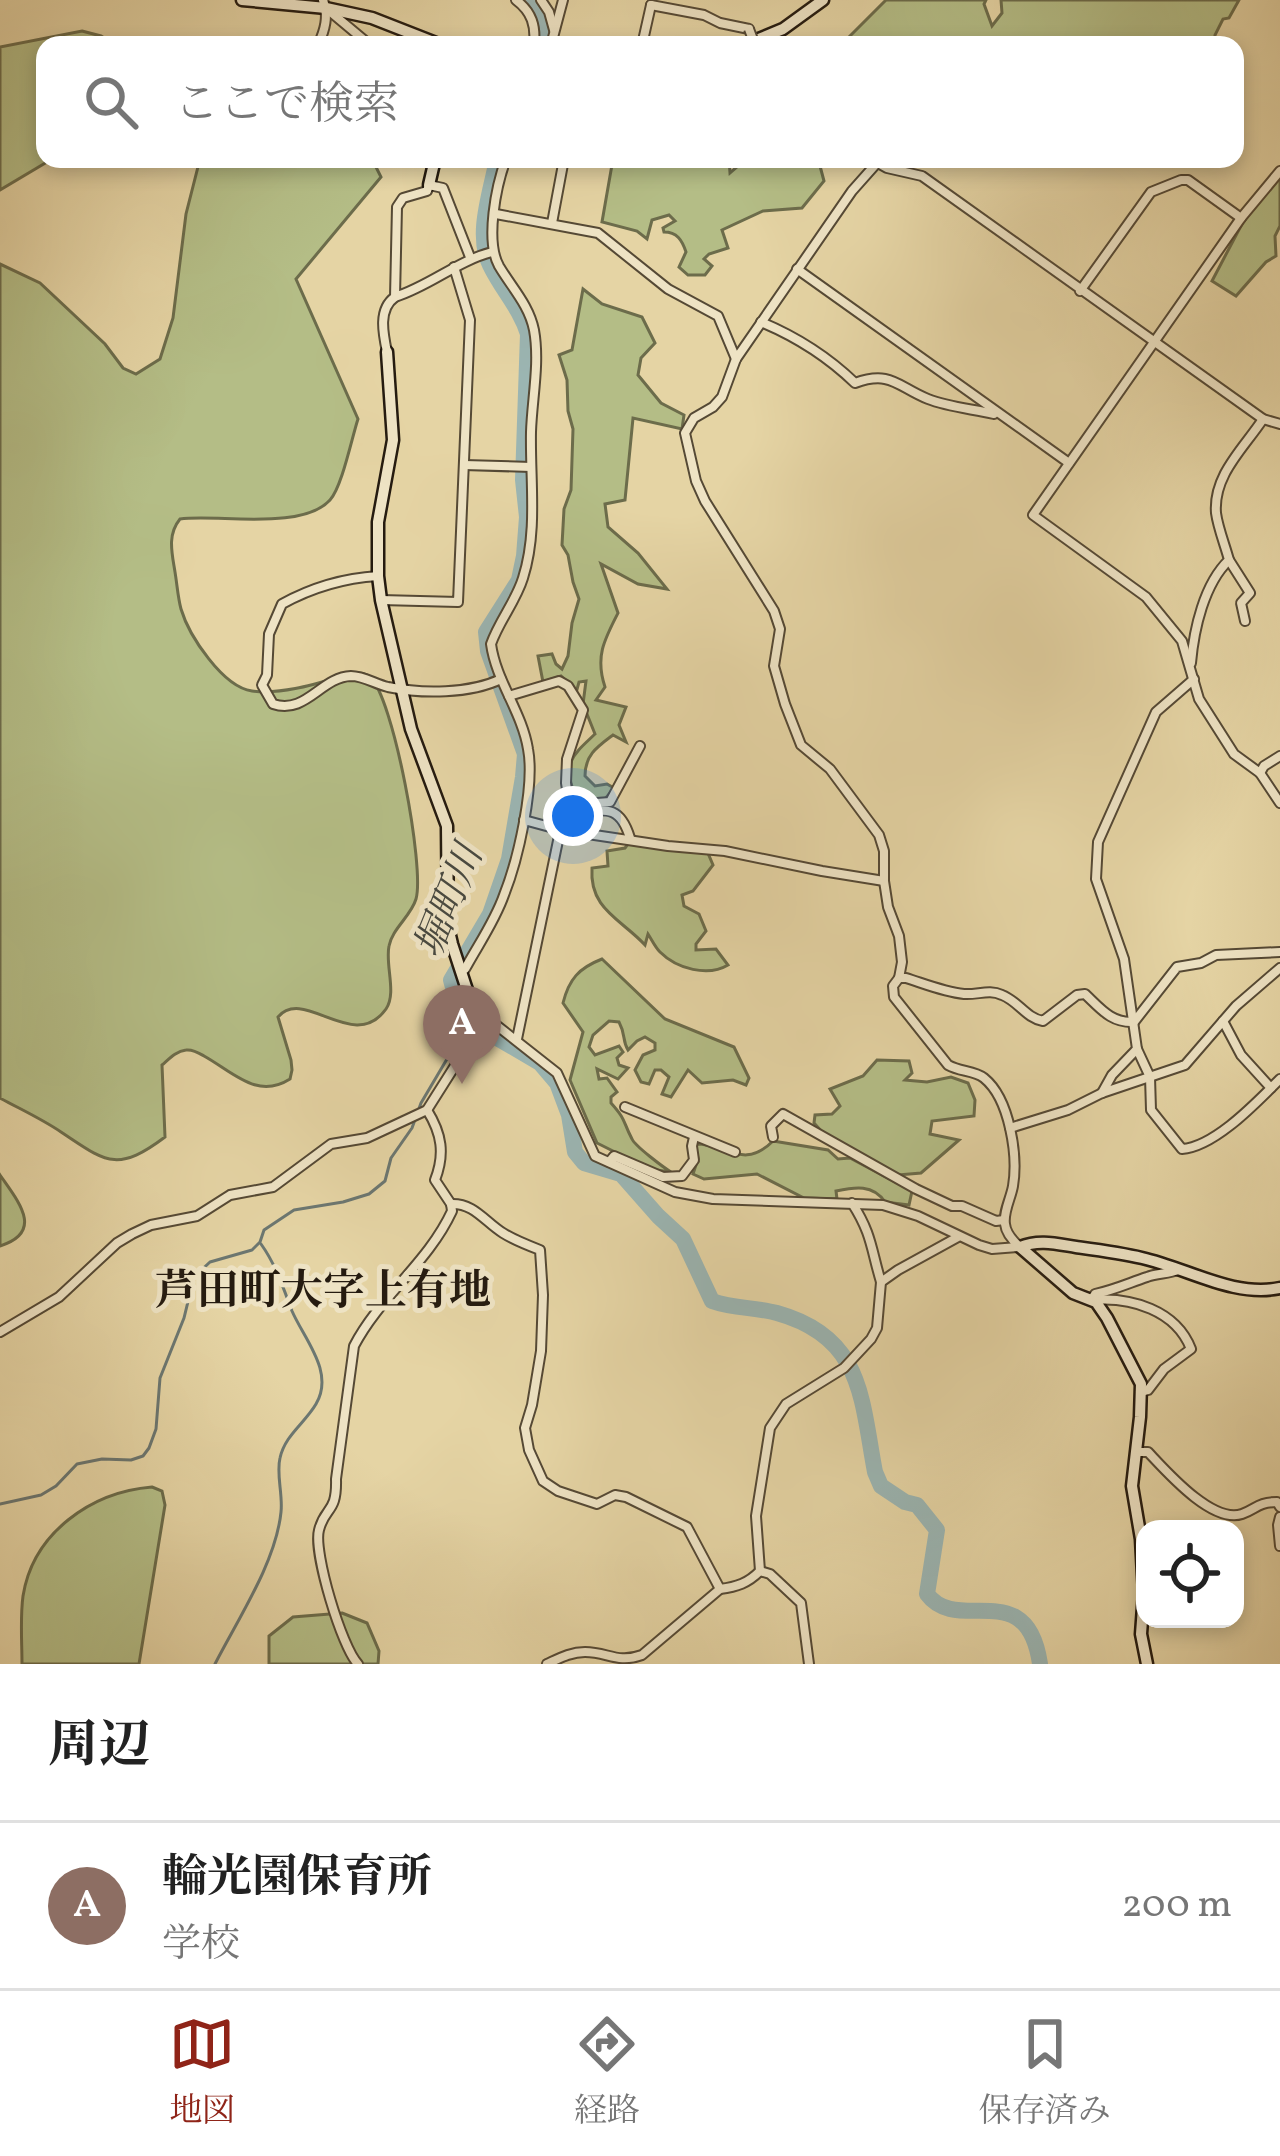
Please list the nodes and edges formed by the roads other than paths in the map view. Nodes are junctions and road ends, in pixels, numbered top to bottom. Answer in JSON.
{"nodes":[{"id":1,"x":242,"y":0,"type":"edge"},
{"id":2,"x":516,"y":0,"type":"edge"},
{"id":3,"x":542,"y":0,"type":"edge"},
{"id":4,"x":563,"y":0,"type":"edge"},
{"id":5,"x":823,"y":0,"type":"edge"},
{"id":6,"x":270,"y":1,"type":"edge"},
{"id":7,"x":652,"y":2,"type":"edge"},
{"id":8,"x":324,"y":4,"type":"edge"},
{"id":9,"x":554,"y":12,"type":"junction"},
{"id":10,"x":530,"y":13,"type":"junction"},
{"id":11,"x":322,"y":36,"type":"edge"},
{"id":12,"x":360,"y":36,"type":"edge"},
{"id":13,"x":418,"y":36,"type":"edge"},
{"id":14,"x":534,"y":36,"type":"edge"},
{"id":15,"x":554,"y":36,"type":"edge"},
{"id":16,"x":644,"y":36,"type":"edge"},
{"id":17,"x":752,"y":36,"type":"edge"},
{"id":18,"x":766,"y":36,"type":"edge"},
{"id":19,"x":433,"y":168,"type":"edge"},
{"id":20,"x":503,"y":168,"type":"edge"},
{"id":21,"x":562,"y":168,"type":"edge"},
{"id":22,"x":869,"y":168,"type":"edge"},
{"id":23,"x":894,"y":168,"type":"edge"},
{"id":24,"x":1280,"y":171,"type":"edge"},
{"id":25,"x":429,"y":185,"type":"junction"},
{"id":26,"x":496,"y":214,"type":"junction"},
{"id":27,"x":1241,"y":218,"type":"junction"},
{"id":28,"x":552,"y":223,"type":"junction"},
{"id":29,"x":492,"y":252,"type":"junction"},
{"id":30,"x":472,"y":257,"type":"junction"},
{"id":31,"x":454,"y":267,"type":"junction"},
{"id":32,"x":797,"y":269,"type":"junction"},
{"id":33,"x":1080,"y":290,"type":"junction"},
{"id":34,"x":395,"y":297,"type":"junction"},
{"id":35,"x":761,"y":322,"type":"junction"},
{"id":36,"x":1154,"y":341,"type":"junction"},
{"id":37,"x":387,"y":352,"type":"joint"},
{"id":38,"x":736,"y":359,"type":"junction"},
{"id":39,"x":996,"y":411,"type":"junction"},
{"id":40,"x":1263,"y":418,"type":"junction"},
{"id":41,"x":1280,"y":424,"type":"edge"},
{"id":42,"x":1069,"y":463,"type":"junction"},
{"id":43,"x":464,"y":466,"type":"junction"},
{"id":44,"x":531,"y":467,"type":"junction"},
{"id":45,"x":1229,"y":560,"type":"junction"},
{"id":46,"x":378,"y":576,"type":"junction"},
{"id":47,"x":381,"y":600,"type":"junction"},
{"id":48,"x":1244,"y":621,"type":"dead end"},
{"id":49,"x":1191,"y":667,"type":"junction"},
{"id":50,"x":501,"y":679,"type":"junction"},
{"id":51,"x":1194,"y":679,"type":"junction"},
{"id":52,"x":401,"y":688,"type":"junction"},
{"id":53,"x":508,"y":696,"type":"junction"},
{"id":54,"x":640,"y":746,"type":"dead end"},
{"id":55,"x":1280,"y":756,"type":"edge"},
{"id":56,"x":1260,"y":773,"type":"junction"},
{"id":57,"x":1280,"y":803,"type":"edge"},
{"id":58,"x":593,"y":810,"type":"junction"},
{"id":59,"x":524,"y":820,"type":"junction"},
{"id":60,"x":560,"y":830,"type":"junction"},
{"id":61,"x":630,"y":838,"type":"junction"},
{"id":62,"x":884,"y":880,"type":"junction"},
{"id":63,"x":1280,"y":952,"type":"edge"},
{"id":64,"x":1280,"y":968,"type":"edge"},
{"id":65,"x":459,"y":970,"type":"junction"},
{"id":66,"x":899,"y":979,"type":"junction"},
{"id":67,"x":483,"y":1013,"type":"junction"},
{"id":68,"x":1222,"y":1021,"type":"junction"},
{"id":69,"x":1134,"y":1022,"type":"junction"},
{"id":70,"x":517,"y":1041,"type":"junction"},
{"id":71,"x":1138,"y":1049,"type":"junction"},
{"id":72,"x":1150,"y":1077,"type":"junction"},
{"id":73,"x":1280,"y":1079,"type":"edge"},
{"id":74,"x":1271,"y":1088,"type":"junction"},
{"id":75,"x":1102,"y":1093,"type":"junction"},
{"id":76,"x":625,"y":1107,"type":"dead end"},
{"id":77,"x":427,"y":1110,"type":"junction"},
{"id":78,"x":1010,"y":1128,"type":"junction"},
{"id":79,"x":694,"y":1137,"type":"junction"},
{"id":80,"x":773,"y":1137,"type":"dead end"},
{"id":81,"x":735,"y":1152,"type":"dead end"},
{"id":82,"x":609,"y":1162,"type":"junction"},
{"id":83,"x":852,"y":1203,"type":"junction"},
{"id":84,"x":451,"y":1204,"type":"junction"},
{"id":85,"x":1004,"y":1220,"type":"junction"},
{"id":86,"x":958,"y":1238,"type":"junction"},
{"id":87,"x":1020,"y":1247,"type":"junction"},
{"id":88,"x":1180,"y":1269,"type":"junction"},
{"id":89,"x":880,"y":1282,"type":"junction"},
{"id":90,"x":1280,"y":1288,"type":"edge"},
{"id":91,"x":1091,"y":1300,"type":"junction"},
{"id":92,"x":0,"y":1331,"type":"edge"},
{"id":93,"x":1140,"y":1392,"type":"junction"},
{"id":94,"x":1135,"y":1452,"type":"junction"},
{"id":95,"x":1280,"y":1507,"type":"edge"},
{"id":96,"x":1280,"y":1517,"type":"edge"},
{"id":97,"x":1280,"y":1546,"type":"edge"},
{"id":98,"x":760,"y":1570,"type":"junction"},
{"id":99,"x":720,"y":1589,"type":"junction"},
{"id":100,"x":358,"y":1664,"type":"edge"},
{"id":101,"x":547,"y":1664,"type":"edge"},
{"id":102,"x":809,"y":1664,"type":"edge"},
{"id":103,"x":1147,"y":1664,"type":"edge"}],
"edges":[{"from":1,"to":6,"type":"main road"},
{"from":2,"to":10,"type":"street"},
{"from":3,"to":9,"type":"street"},
{"from":4,"to":9,"type":"street"},
{"from":5,"to":18,"type":"main road"},
{"from":6,"to":8,"type":"main road"},
{"from":7,"to":16,"type":"street"},
{"from":7,"to":17,"type":"street","bridge":true},
{"from":8,"to":11,"type":"street"},
{"from":8,"to":12,"type":"street"},
{"from":8,"to":13,"type":"main road"},
{"from":9,"to":10,"type":"street"},
{"from":9,"to":15,"type":"street"},
{"from":10,"to":14,"type":"street"},
{"from":19,"to":25,"type":"main road"},
{"from":20,"to":26,"type":"street"},
{"from":21,"to":28,"type":"street"},
{"from":22,"to":32,"type":"street"},
{"from":23,"to":33,"type":"street"},
{"from":24,"to":27,"type":"street"},
{"from":25,"to":30,"type":"street"},
{"from":25,"to":34,"type":"street"},
{"from":26,"to":28,"type":"street"},
{"from":26,"to":29,"type":"street"},
{"from":27,"to":33,"type":"street"},
{"from":27,"to":36,"type":"street"},
{"from":28,"to":38,"type":"street"},
{"from":29,"to":30,"type":"street"},
{"from":29,"to":44,"type":"street"},
{"from":30,"to":31,"type":"street"},
{"from":31,"to":34,"type":"street"},
{"from":31,"to":43,"type":"street"},
{"from":32,"to":35,"type":"street"},
{"from":32,"to":39,"type":"street"},
{"from":33,"to":36,"type":"street"},
{"from":34,"to":37,"type":"street"},
{"from":35,"to":38,"type":"street"},
{"from":35,"to":39,"type":"street"},
{"from":36,"to":40,"type":"street"},
{"from":36,"to":42,"type":"street"},
{"from":37,"to":46,"type":"main road"},
{"from":38,"to":62,"type":"street"},
{"from":39,"to":42,"type":"street"},
{"from":40,"to":41,"type":"street"},
{"from":40,"to":45,"type":"street"},
{"from":42,"to":49,"type":"street"},
{"from":43,"to":44,"type":"street"},
{"from":43,"to":47,"type":"street"},
{"from":44,"to":50,"type":"street"},
{"from":45,"to":48,"type":"street"},
{"from":45,"to":49,"type":"street"},
{"from":46,"to":47,"type":"main road"},
{"from":46,"to":52,"type":"street"},
{"from":47,"to":52,"type":"main road"},
{"from":49,"to":51,"type":"street"},
{"from":50,"to":52,"type":"street"},
{"from":50,"to":53,"type":"street"},
{"from":51,"to":56,"type":"street"},
{"from":51,"to":69,"type":"street"},
{"from":52,"to":65,"type":"main road"},
{"from":53,"to":58,"type":"street"},
{"from":53,"to":59,"type":"street"},
{"from":54,"to":58,"type":"street"},
{"from":55,"to":56,"type":"street"},
{"from":56,"to":57,"type":"street"},
{"from":58,"to":61,"type":"street"},
{"from":59,"to":60,"type":"street"},
{"from":59,"to":65,"type":"street"},
{"from":60,"to":61,"type":"street"},
{"from":60,"to":70,"type":"street"},
{"from":61,"to":62,"type":"street"},
{"from":62,"to":66,"type":"street"},
{"from":63,"to":69,"type":"street"},
{"from":64,"to":68,"type":"street"},
{"from":65,"to":67,"type":"main road"},
{"from":66,"to":69,"type":"street"},
{"from":66,"to":78,"type":"street"},
{"from":67,"to":70,"type":"street"},
{"from":67,"to":77,"type":"street"},
{"from":68,"to":72,"type":"street"},
{"from":68,"to":74,"type":"street"},
{"from":69,"to":71,"type":"street"},
{"from":70,"to":82,"type":"street"},
{"from":71,"to":72,"type":"street"},
{"from":71,"to":75,"type":"street"},
{"from":72,"to":74,"type":"street"},
{"from":72,"to":75,"type":"street"},
{"from":73,"to":74,"type":"street"},
{"from":75,"to":78,"type":"street"},
{"from":76,"to":79,"type":"street"},
{"from":77,"to":84,"type":"street"},
{"from":77,"to":92,"type":"street"},
{"from":78,"to":85,"type":"street"},
{"from":79,"to":81,"type":"street"},
{"from":79,"to":82,"type":"street"},
{"from":80,"to":85,"type":"street"},
{"from":82,"to":83,"type":"street"},
{"from":83,"to":86,"type":"street"},
{"from":83,"to":89,"type":"street"},
{"from":84,"to":99,"type":"street"},
{"from":84,"to":100,"type":"street"},
{"from":85,"to":87,"type":"street"},
{"from":86,"to":87,"type":"street"},
{"from":86,"to":89,"type":"street"},
{"from":87,"to":88,"type":"main road"},
{"from":87,"to":91,"type":"main road"},
{"from":88,"to":90,"type":"main road"},
{"from":88,"to":91,"type":"street"},
{"from":89,"to":98,"type":"street"},
{"from":91,"to":93,"type":"main road"},
{"from":91,"to":93,"type":"street"},
{"from":93,"to":94,"type":"main road"},
{"from":94,"to":95,"type":"street"},
{"from":94,"to":103,"type":"main road"},
{"from":96,"to":97,"type":"street"},
{"from":98,"to":99,"type":"street"},
{"from":98,"to":102,"type":"street"},
{"from":99,"to":101,"type":"street"}]}
